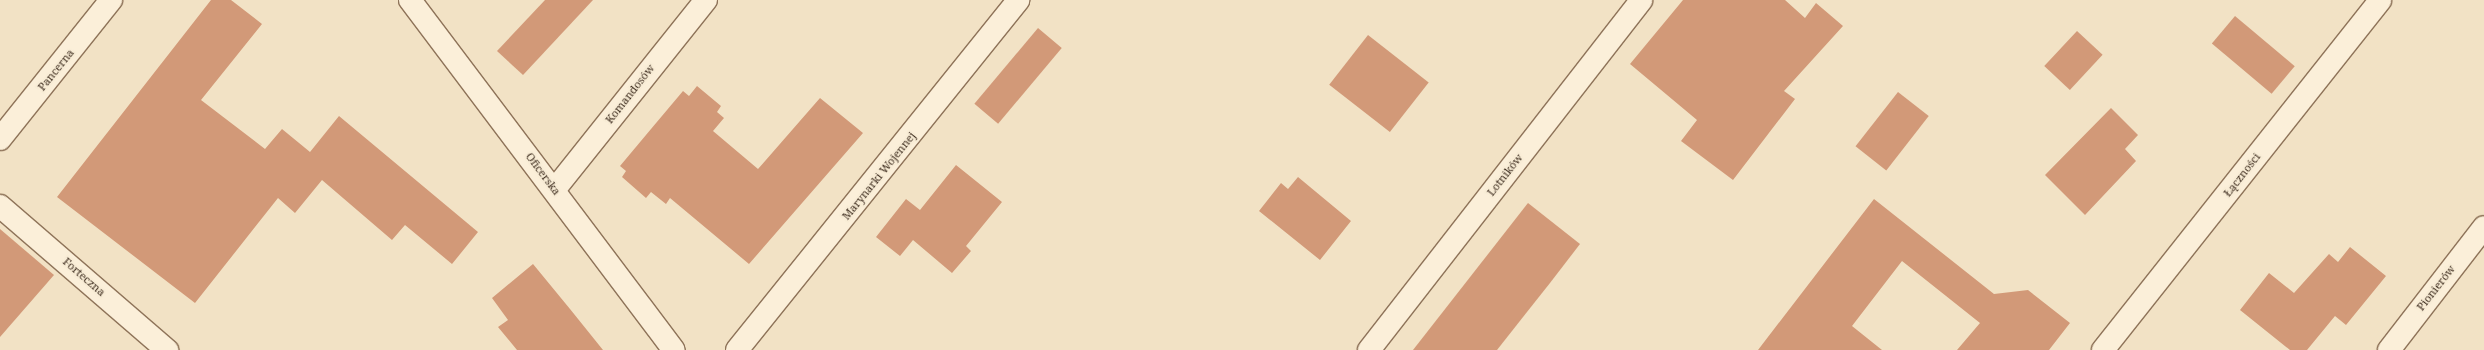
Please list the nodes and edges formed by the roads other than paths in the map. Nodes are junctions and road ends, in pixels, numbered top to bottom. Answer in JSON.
{"nodes":[{"id":1,"x":111,"y":0,"type":"edge"},
{"id":2,"x":410,"y":0,"type":"edge"},
{"id":3,"x":706,"y":0,"type":"edge"},
{"id":4,"x":1018,"y":0,"type":"edge"},
{"id":5,"x":1641,"y":0,"type":"edge"},
{"id":6,"x":2380,"y":0,"type":"edge"},
{"id":7,"x":0,"y":139,"type":"edge"},
{"id":8,"x":555,"y":189,"type":"junction"},
{"id":9,"x":0,"y":206,"type":"edge"},
{"id":10,"x":2484,"y":227,"type":"edge"},
{"id":11,"x":167,"y":350,"type":"edge"},
{"id":12,"x":674,"y":350,"type":"edge"},
{"id":13,"x":737,"y":350,"type":"edge"},
{"id":14,"x":1369,"y":350,"type":"edge"},
{"id":15,"x":2103,"y":350,"type":"edge"},
{"id":16,"x":2389,"y":350,"type":"edge"}],
"edges":[{"from":1,"to":7,"type":"street","name":"Pancerna"},
{"from":2,"to":8,"type":"street","name":"Oficerska"},
{"from":3,"to":8,"type":"street","name":"Komandosów"},
{"from":4,"to":13,"type":"street","name":"Marynarki Wojennej"},
{"from":5,"to":14,"type":"street","name":"Lotników"},
{"from":6,"to":15,"type":"street","name":"Łączności"},
{"from":8,"to":12,"type":"street","name":"Oficerska"},
{"from":9,"to":11,"type":"street","name":"Forteczna"},
{"from":10,"to":16,"type":"street","name":"Pionierów"}]}
